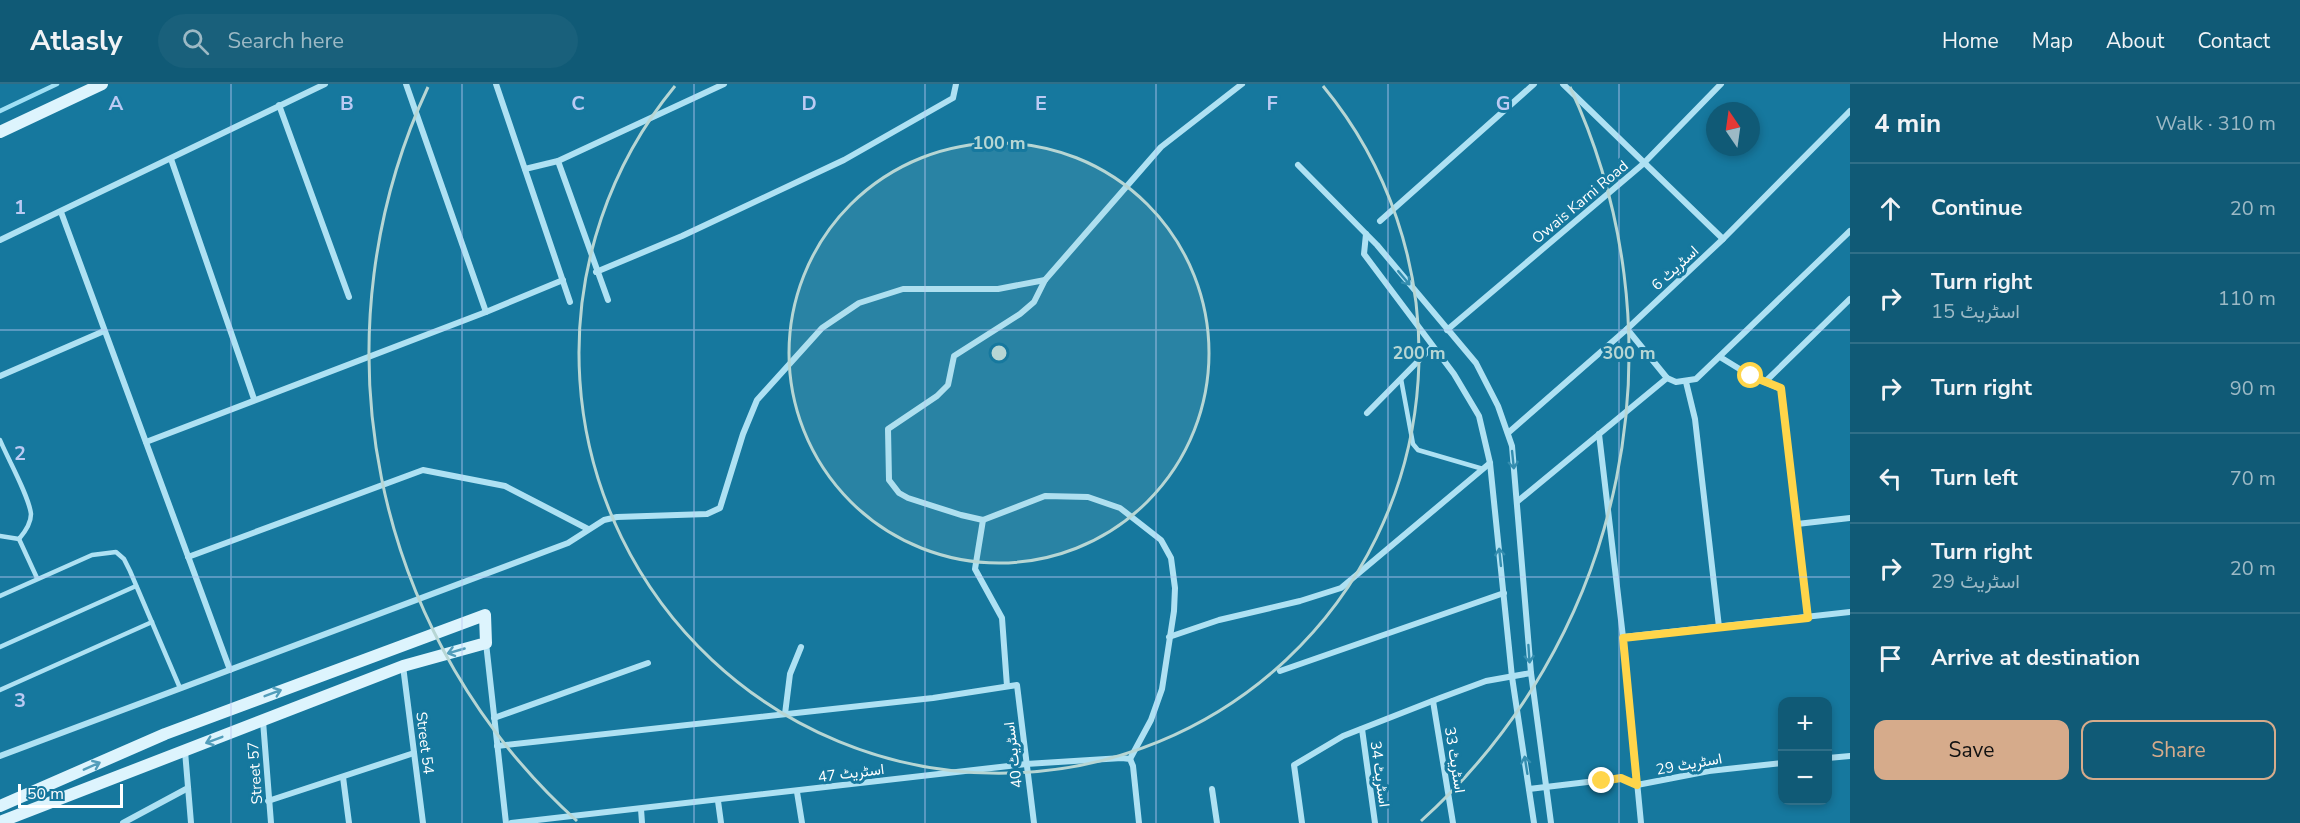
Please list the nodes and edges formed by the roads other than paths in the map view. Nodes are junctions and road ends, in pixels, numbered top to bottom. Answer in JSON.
{"nodes":[{"id":1,"x":102,"y":84,"type":"edge"},
{"id":2,"x":325,"y":84,"type":"edge"},
{"id":3,"x":406,"y":84,"type":"edge"},
{"id":4,"x":496,"y":84,"type":"edge"},
{"id":5,"x":724,"y":84,"type":"edge"},
{"id":6,"x":956,"y":84,"type":"edge"},
{"id":7,"x":1242,"y":84,"type":"edge"},
{"id":8,"x":1534,"y":84,"type":"edge"},
{"id":9,"x":1563,"y":84,"type":"edge"},
{"id":10,"x":1721,"y":84,"type":"edge"},
{"id":11,"x":279,"y":105,"type":"junction"},
{"id":12,"x":1850,"y":111,"type":"edge"},
{"id":13,"x":0,"y":132,"type":"edge"},
{"id":14,"x":171,"y":159,"type":"junction"},
{"id":15,"x":558,"y":161,"type":"junction"},
{"id":16,"x":1643,"y":164,"type":"junction"},
{"id":17,"x":1298,"y":165,"type":"dead end"},
{"id":18,"x":525,"y":169,"type":"junction"},
{"id":19,"x":62,"y":212,"type":"junction"},
{"id":20,"x":1380,"y":221,"type":"dead end"},
{"id":21,"x":1850,"y":231,"type":"edge"},
{"id":22,"x":1366,"y":234,"type":"junction"},
{"id":23,"x":1723,"y":239,"type":"junction"},
{"id":24,"x":0,"y":240,"type":"edge"},
{"id":25,"x":596,"y":272,"type":"junction"},
{"id":26,"x":563,"y":280,"type":"junction"},
{"id":27,"x":1045,"y":280,"type":"junction"},
{"id":28,"x":349,"y":297,"type":"dead end"},
{"id":29,"x":1850,"y":299,"type":"edge"},
{"id":30,"x":608,"y":300,"type":"dead end"},
{"id":31,"x":570,"y":302,"type":"dead end"},
{"id":32,"x":486,"y":312,"type":"junction"},
{"id":33,"x":1628,"y":329,"type":"junction"},
{"id":34,"x":1447,"y":330,"type":"junction"},
{"id":35,"x":104,"y":331,"type":"junction"},
{"id":36,"x":1432,"y":347,"type":"junction"},
{"id":37,"x":1720,"y":357,"type":"junction"},
{"id":38,"x":0,"y":376,"type":"edge"},
{"id":39,"x":1667,"y":378,"type":"junction"},
{"id":40,"x":1401,"y":379,"type":"junction"},
{"id":41,"x":1686,"y":382,"type":"junction"},
{"id":42,"x":1765,"y":382,"type":"junction"},
{"id":43,"x":254,"y":399,"type":"junction"},
{"id":44,"x":1367,"y":413,"type":"dead end"},
{"id":45,"x":1508,"y":433,"type":"junction"},
{"id":46,"x":1599,"y":434,"type":"junction"},
{"id":47,"x":0,"y":440,"type":"edge"},
{"id":48,"x":147,"y":442,"type":"junction"},
{"id":49,"x":1490,"y":463,"type":"junction"},
{"id":50,"x":1483,"y":469,"type":"junction"},
{"id":51,"x":1518,"y":501,"type":"junction"},
{"id":52,"x":1850,"y":518,"type":"edge"},
{"id":53,"x":983,"y":519,"type":"junction"},
{"id":54,"x":1797,"y":524,"type":"junction"},
{"id":55,"x":588,"y":529,"type":"junction"},
{"id":56,"x":0,"y":536,"type":"edge"},
{"id":57,"x":19,"y":539,"type":"junction"},
{"id":58,"x":188,"y":557,"type":"junction"},
{"id":59,"x":37,"y":578,"type":"junction"},
{"id":60,"x":136,"y":586,"type":"junction"},
{"id":61,"x":1503,"y":593,"type":"junction"},
{"id":62,"x":0,"y":596,"type":"edge"},
{"id":63,"x":1850,"y":612,"type":"edge"},
{"id":64,"x":1808,"y":618,"type":"junction"},
{"id":65,"x":152,"y":622,"type":"junction"},
{"id":66,"x":1719,"y":627,"type":"junction"},
{"id":67,"x":1168,"y":637,"type":"junction"},
{"id":68,"x":1623,"y":638,"type":"junction"},
{"id":69,"x":486,"y":643,"type":"junction"},
{"id":70,"x":0,"y":647,"type":"edge"},
{"id":71,"x":801,"y":647,"type":"dead end"},
{"id":72,"x":648,"y":663,"type":"dead end"},
{"id":73,"x":403,"y":666,"type":"junction"},
{"id":74,"x":230,"y":670,"type":"junction"},
{"id":75,"x":1280,"y":671,"type":"dead end"},
{"id":76,"x":1531,"y":673,"type":"junction"},
{"id":77,"x":1512,"y":678,"type":"junction"},
{"id":78,"x":1006,"y":686,"type":"junction"},
{"id":79,"x":180,"y":688,"type":"junction"},
{"id":80,"x":0,"y":690,"type":"edge"},
{"id":81,"x":1433,"y":700,"type":"junction"},
{"id":82,"x":785,"y":714,"type":"junction"},
{"id":83,"x":494,"y":718,"type":"junction"},
{"id":84,"x":263,"y":721,"type":"junction"},
{"id":85,"x":1362,"y":729,"type":"junction"},
{"id":86,"x":497,"y":746,"type":"junction"},
{"id":87,"x":185,"y":751,"type":"junction"},
{"id":88,"x":414,"y":753,"type":"junction"},
{"id":89,"x":0,"y":756,"type":"edge"},
{"id":90,"x":1850,"y":756,"type":"edge"},
{"id":91,"x":1832,"y":758,"type":"edge"},
{"id":92,"x":1130,"y":759,"type":"junction"},
{"id":93,"x":1778,"y":763,"type":"edge"},
{"id":94,"x":1026,"y":764,"type":"junction"},
{"id":95,"x":343,"y":777,"type":"junction"},
{"id":96,"x":1637,"y":785,"type":"junction"},
{"id":97,"x":1547,"y":787,"type":"junction"},
{"id":98,"x":188,"y":788,"type":"junction"},
{"id":99,"x":1212,"y":789,"type":"dead end"},
{"id":100,"x":1529,"y":789,"type":"junction"},
{"id":101,"x":797,"y":792,"type":"junction"},
{"id":102,"x":268,"y":801,"type":"junction"},
{"id":103,"x":718,"y":801,"type":"junction"},
{"id":104,"x":0,"y":807,"type":"edge"},
{"id":105,"x":641,"y":809,"type":"junction"},
{"id":106,"x":0,"y":822,"type":"edge"},
{"id":107,"x":123,"y":823,"type":"edge"},
{"id":108,"x":191,"y":823,"type":"edge"},
{"id":109,"x":271,"y":823,"type":"edge"},
{"id":110,"x":348,"y":823,"type":"edge"},
{"id":111,"x":423,"y":823,"type":"edge"},
{"id":112,"x":506,"y":823,"type":"edge"},
{"id":113,"x":511,"y":823,"type":"edge"},
{"id":114,"x":642,"y":823,"type":"edge"},
{"id":115,"x":721,"y":823,"type":"edge"},
{"id":116,"x":802,"y":823,"type":"edge"},
{"id":117,"x":1034,"y":823,"type":"edge"},
{"id":118,"x":1139,"y":823,"type":"edge"},
{"id":119,"x":1217,"y":823,"type":"edge"},
{"id":120,"x":1302,"y":823,"type":"edge"},
{"id":121,"x":1375,"y":823,"type":"edge"},
{"id":122,"x":1453,"y":823,"type":"edge"},
{"id":123,"x":1534,"y":823,"type":"edge"},
{"id":124,"x":1551,"y":823,"type":"edge"},
{"id":125,"x":1641,"y":823,"type":"edge"}],
"edges":[{"from":1,"to":13,"type":"street"},
{"from":2,"to":11,"type":"street"},
{"from":3,"to":32,"type":"street"},
{"from":4,"to":18,"type":"street"},
{"from":5,"to":15,"type":"street"},
{"from":6,"to":25,"type":"street"},
{"from":7,"to":27,"type":"street"},
{"from":8,"to":20,"type":"street"},
{"from":9,"to":16,"type":"street"},
{"from":10,"to":16,"type":"street","name":"Owais Karni Road"},
{"from":11,"to":14,"type":"street"},
{"from":11,"to":28,"type":"street"},
{"from":12,"to":23,"type":"street","name":"اسٹریٹ 6"},
{"from":14,"to":19,"type":"street"},
{"from":14,"to":43,"type":"street"},
{"from":15,"to":18,"type":"street"},
{"from":15,"to":25,"type":"street"},
{"from":16,"to":23,"type":"street"},
{"from":16,"to":34,"type":"street","name":"Owais Karni Road"},
{"from":17,"to":22,"type":"street"},
{"from":18,"to":26,"type":"street"},
{"from":19,"to":24,"type":"street"},
{"from":19,"to":35,"type":"street"},
{"from":21,"to":37,"type":"street"},
{"from":22,"to":34,"type":"street","one_way":true},
{"from":22,"to":36,"type":"street"},
{"from":23,"to":33,"type":"street","name":"اسٹریٹ 6"},
{"from":25,"to":30,"type":"street"},
{"from":26,"to":31,"type":"street"},
{"from":26,"to":32,"type":"street"},
{"from":27,"to":53,"type":"street"},
{"from":27,"to":55,"type":"street"},
{"from":29,"to":42,"type":"street"},
{"from":32,"to":43,"type":"street"},
{"from":33,"to":39,"type":"street"},
{"from":33,"to":45,"type":"street","name":"اسٹریٹ 6"},
{"from":34,"to":45,"type":"street"},
{"from":35,"to":38,"type":"street"},
{"from":35,"to":48,"type":"street"},
{"from":36,"to":40,"type":"street"},
{"from":36,"to":49,"type":"street"},
{"from":37,"to":41,"type":"street"},
{"from":37,"to":42,"type":"street"},
{"from":39,"to":41,"type":"street"},
{"from":39,"to":46,"type":"street"},
{"from":40,"to":44,"type":"street"},
{"from":40,"to":50,"type":"lane"},
{"from":41,"to":66,"type":"street"},
{"from":42,"to":54,"type":"street"},
{"from":43,"to":48,"type":"street"},
{"from":45,"to":51,"type":"street","one_way":true},
{"from":46,"to":51,"type":"street"},
{"from":46,"to":68,"type":"street"},
{"from":47,"to":57,"type":"lane"},
{"from":48,"to":58,"type":"street"},
{"from":49,"to":50,"type":"street"},
{"from":61,"to":49,"type":"street","one_way":true},
{"from":50,"to":67,"type":"street"},
{"from":51,"to":76,"type":"street","one_way":true},
{"from":52,"to":54,"type":"street"},
{"from":53,"to":67,"type":"street"},
{"from":53,"to":78,"type":"street"},
{"from":54,"to":64,"type":"street"},
{"from":55,"to":58,"type":"street"},
{"from":55,"to":74,"type":"street"},
{"from":56,"to":57,"type":"lane"},
{"from":57,"to":59,"type":"lane"},
{"from":58,"to":74,"type":"street"},
{"from":59,"to":60,"type":"lane"},
{"from":59,"to":62,"type":"lane"},
{"from":60,"to":65,"type":"lane"},
{"from":60,"to":70,"type":"lane"},
{"from":61,"to":75,"type":"street"},
{"from":61,"to":77,"type":"street"},
{"from":63,"to":64,"type":"street"},
{"from":64,"to":66,"type":"street"},
{"from":65,"to":79,"type":"lane"},
{"from":65,"to":80,"type":"lane"},
{"from":66,"to":68,"type":"street"},
{"from":67,"to":92,"type":"street"},
{"from":68,"to":96,"type":"street"},
{"from":69,"to":73,"type":"street","one_way":true},
{"from":69,"to":83,"type":"street"},
{"from":104,"to":69,"type":"street","one_way":true},
{"from":71,"to":82,"type":"street"},
{"from":72,"to":83,"type":"street"},
{"from":73,"to":84,"type":"street"},
{"from":73,"to":88,"type":"street","name":"Street 54"},
{"from":74,"to":79,"type":"street"},
{"from":76,"to":77,"type":"street"},
{"from":76,"to":97,"type":"street"},
{"from":77,"to":81,"type":"street"},
{"from":100,"to":77,"type":"street","one_way":true},
{"from":78,"to":82,"type":"street"},
{"from":78,"to":94,"type":"street","name":"اسٹریٹ 40"},
{"from":79,"to":89,"type":"street"},
{"from":81,"to":85,"type":"street"},
{"from":81,"to":122,"type":"street","name":"اسٹریٹ 33"},
{"from":82,"to":86,"type":"street"},
{"from":83,"to":86,"type":"street"},
{"from":84,"to":87,"type":"street","one_way":true},
{"from":84,"to":102,"type":"street","name":"Street 57"},
{"from":85,"to":120,"type":"street"},
{"from":85,"to":121,"type":"street","name":"اسٹریٹ 34"},
{"from":86,"to":112,"type":"street"},
{"from":87,"to":98,"type":"street"},
{"from":87,"to":106,"type":"street"},
{"from":88,"to":95,"type":"street"},
{"from":88,"to":111,"type":"street","name":"Street 54"},
{"from":90,"to":91,"type":"street"},
{"from":92,"to":94,"type":"street","name":"اسٹریٹ 47"},
{"from":92,"to":118,"type":"street"},
{"from":93,"to":96,"type":"street","name":"اسٹریٹ 29"},
{"from":94,"to":101,"type":"street","name":"اسٹریٹ 47"},
{"from":94,"to":117,"type":"street","name":"اسٹریٹ 40"},
{"from":95,"to":102,"type":"street"},
{"from":95,"to":110,"type":"street"},
{"from":96,"to":97,"type":"street","name":"اسٹریٹ 29"},
{"from":96,"to":125,"type":"street"},
{"from":97,"to":100,"type":"street","name":"اسٹریٹ 29"},
{"from":97,"to":124,"type":"street"},
{"from":98,"to":107,"type":"street"},
{"from":98,"to":108,"type":"street"},
{"from":99,"to":119,"type":"street"},
{"from":100,"to":123,"type":"street"},
{"from":101,"to":103,"type":"street","name":"اسٹریٹ 47"},
{"from":101,"to":116,"type":"street"},
{"from":102,"to":109,"type":"street","name":"Street 57"},
{"from":103,"to":105,"type":"street","name":"اسٹریٹ 47"},
{"from":103,"to":115,"type":"street"},
{"from":105,"to":113,"type":"street","name":"اسٹریٹ 47"},
{"from":105,"to":114,"type":"street"}]}
